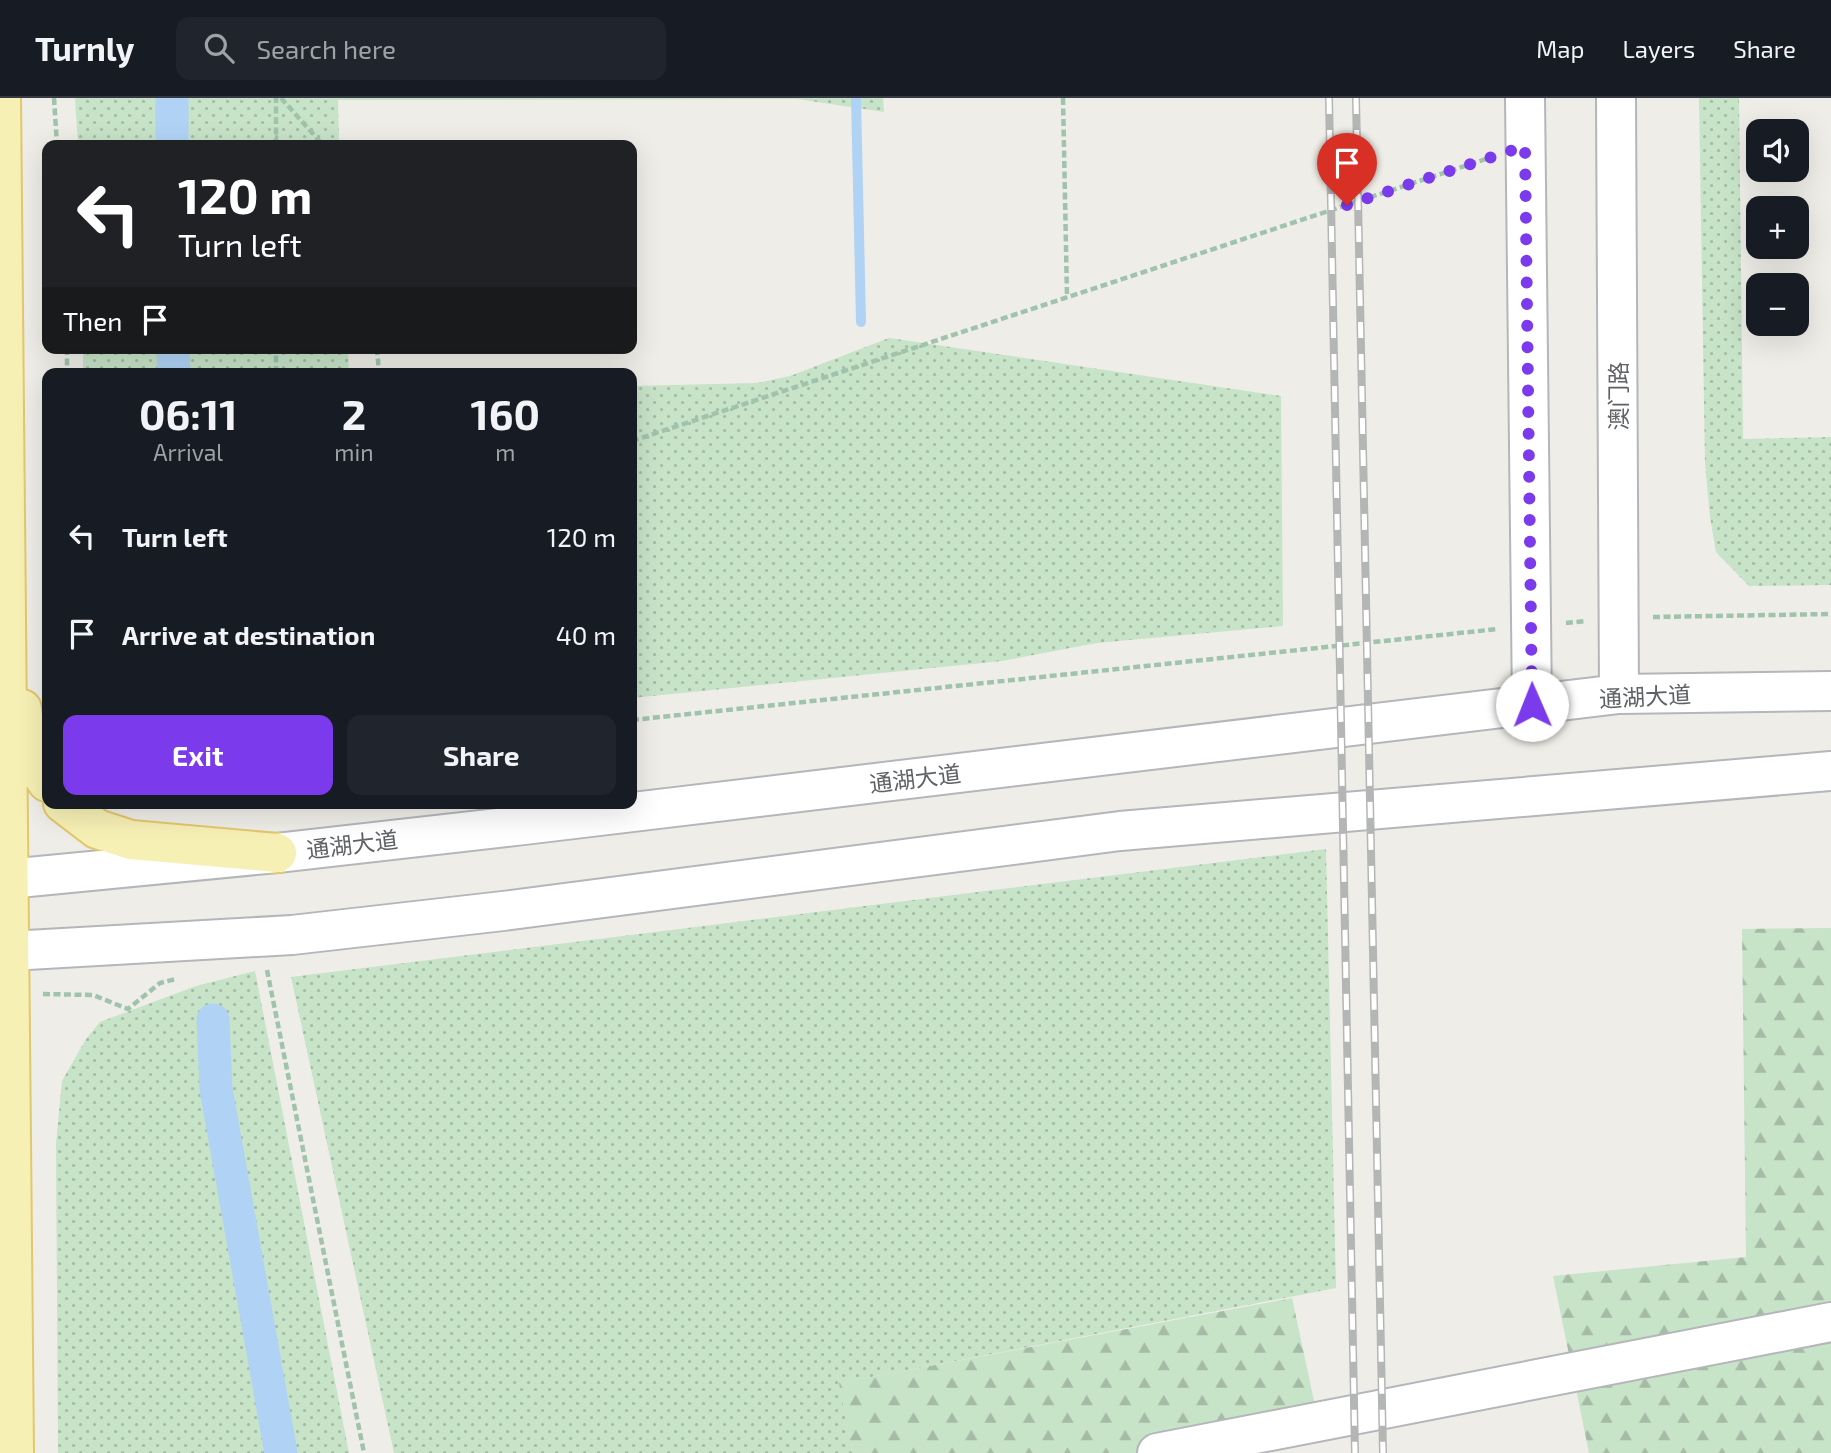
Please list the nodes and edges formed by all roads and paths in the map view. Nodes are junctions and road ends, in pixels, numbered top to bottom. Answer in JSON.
{"nodes":[{"id":1,"x":1,"y":98,"type":"edge"},
{"id":2,"x":54,"y":98,"type":"edge"},
{"id":3,"x":279,"y":98,"type":"edge"},
{"id":4,"x":1063,"y":98,"type":"edge"},
{"id":5,"x":1524,"y":98,"type":"edge"},
{"id":6,"x":1616,"y":98,"type":"edge"},
{"id":7,"x":57,"y":140,"type":"edge"},
{"id":8,"x":276,"y":140,"type":"edge"},
{"id":9,"x":318,"y":140,"type":"edge"},
{"id":10,"x":1525,"y":146,"type":"junction"},
{"id":11,"x":1067,"y":297,"type":"junction"},
{"id":12,"x":637,"y":439,"type":"edge"},
{"id":13,"x":2,"y":538,"type":"edge"},
{"id":14,"x":1831,"y":614,"type":"edge"},
{"id":15,"x":1618,"y":618,"type":"junction"},
{"id":16,"x":1531,"y":626,"type":"junction"},
{"id":17,"x":1831,"y":691,"type":"edge"},
{"id":18,"x":1619,"y":694,"type":"junction"},
{"id":19,"x":1532,"y":705,"type":"junction"},
{"id":20,"x":637,"y":719,"type":"edge"},
{"id":21,"x":1831,"y":771,"type":"edge"},
{"id":22,"x":42,"y":775,"type":"edge"},
{"id":23,"x":71,"y":809,"type":"edge"},
{"id":24,"x":277,"y":853,"type":"junction"},
{"id":25,"x":4,"y":879,"type":"edge"},
{"id":26,"x":260,"y":936,"type":"junction"},
{"id":27,"x":5,"y":951,"type":"edge"},
{"id":28,"x":1831,"y":1322,"type":"edge"},
{"id":29,"x":14,"y":1453,"type":"edge"},
{"id":30,"x":363,"y":1453,"type":"edge"},
{"id":31,"x":1157,"y":1453,"type":"edge"}],
"edges":[{"from":1,"to":13,"type":"main road"},
{"from":2,"to":7,"type":"path"},
{"from":3,"to":8,"type":"path"},
{"from":3,"to":9,"type":"path"},
{"from":4,"to":11,"type":"path"},
{"from":5,"to":10,"type":"street"},
{"from":6,"to":15,"type":"street","name":"澳门路"},
{"from":10,"to":11,"type":"path"},
{"from":10,"to":16,"type":"street"},
{"from":11,"to":12,"type":"path"},
{"from":13,"to":22,"type":"main road"},
{"from":13,"to":25,"type":"main road"},
{"from":14,"to":15,"type":"path"},
{"from":15,"to":16,"type":"path"},
{"from":15,"to":18,"type":"street","name":"澳门路"},
{"from":16,"to":19,"type":"street"},
{"from":16,"to":20,"type":"path"},
{"from":17,"to":18,"type":"street","name":"通湖大道"},
{"from":18,"to":19,"type":"street","name":"通湖大道"},
{"from":19,"to":24,"type":"street","name":"通湖大道"},
{"from":21,"to":26,"type":"street"},
{"from":23,"to":24,"type":"main road"},
{"from":24,"to":25,"type":"street","name":"通湖大道"},
{"from":25,"to":27,"type":"main road"},
{"from":26,"to":27,"type":"street"},
{"from":26,"to":30,"type":"path"},
{"from":27,"to":29,"type":"main road"},
{"from":28,"to":31,"type":"street"}]}
